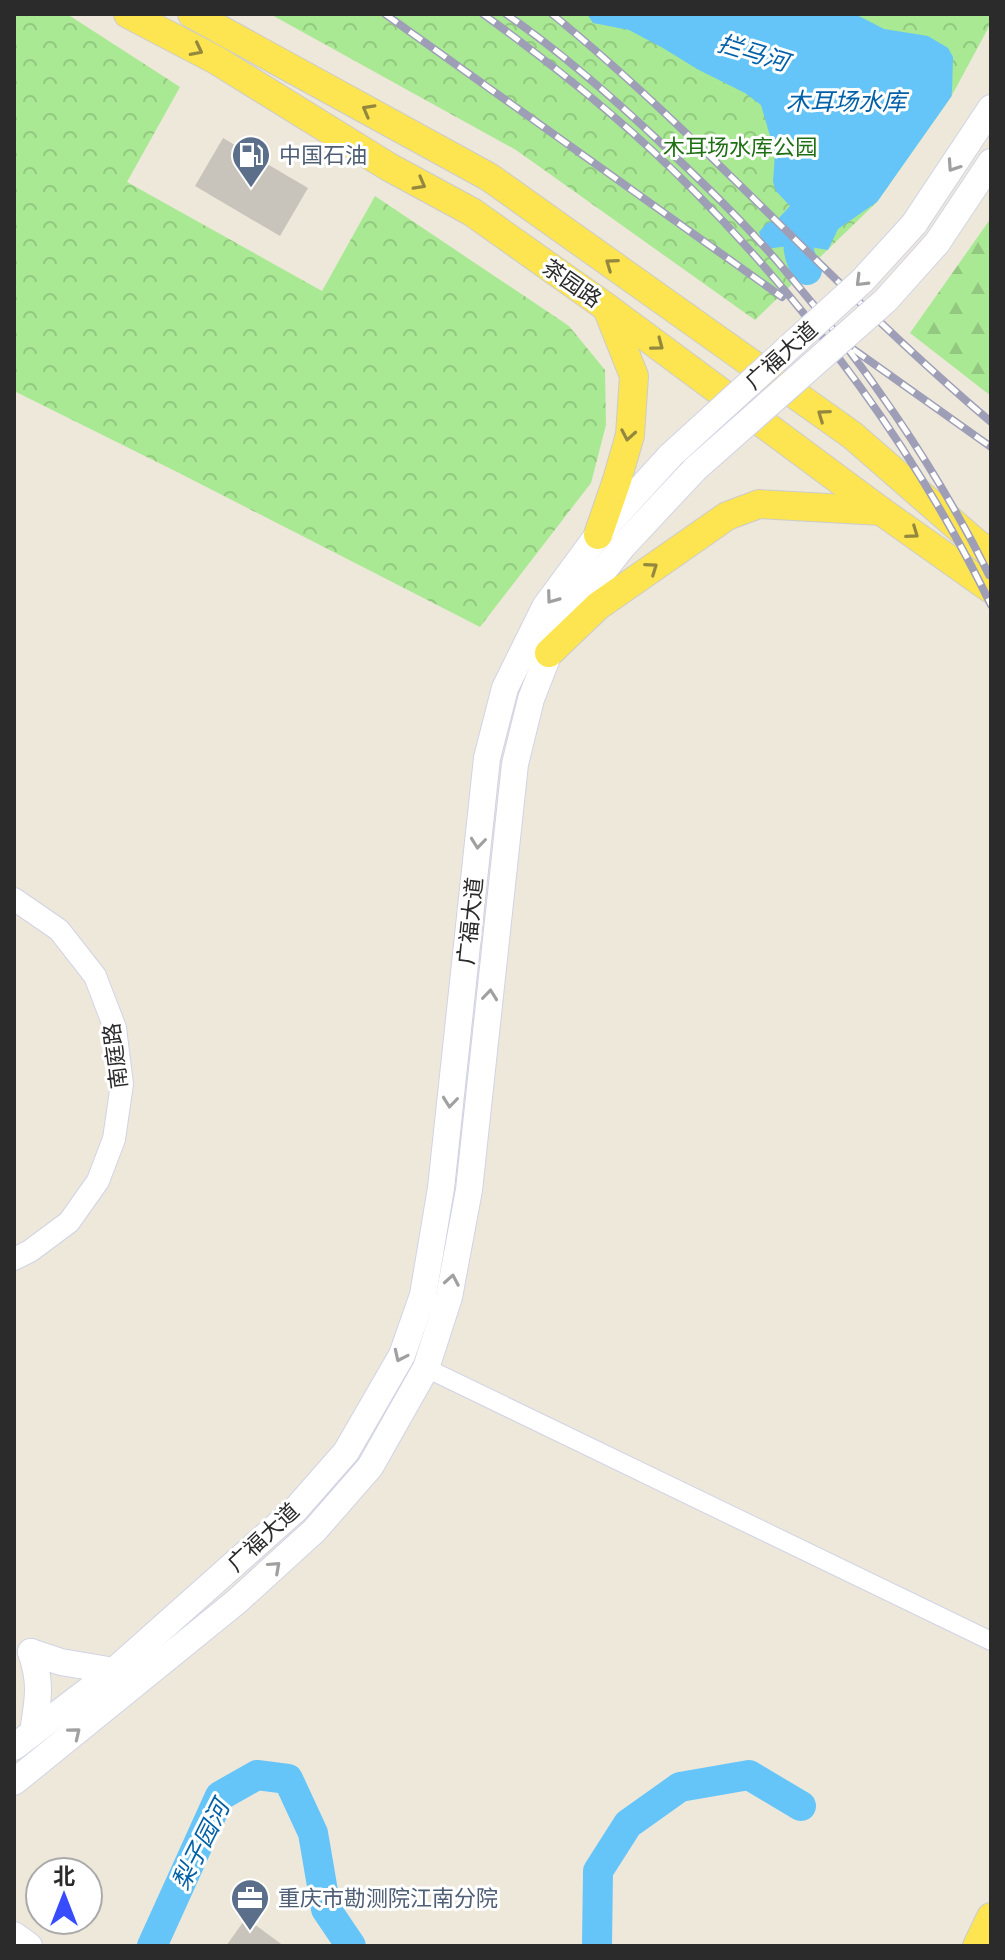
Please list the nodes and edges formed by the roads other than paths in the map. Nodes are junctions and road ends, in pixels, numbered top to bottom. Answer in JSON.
{"nodes":[{"id":1,"x":128,"y":14,"type":"edge"},
{"id":2,"x":192,"y":14,"type":"edge"},
{"id":3,"x":991,"y":108,"type":"edge"},
{"id":4,"x":991,"y":162,"type":"edge"},
{"id":5,"x":606,"y":307,"type":"junction"},
{"id":6,"x":852,"y":435,"type":"junction"},
{"id":7,"x":881,"y":511,"type":"junction"},
{"id":8,"x":991,"y":531,"type":"edge"},
{"id":9,"x":598,"y":535,"type":"junction"},
{"id":10,"x":991,"y":553,"type":"edge"},
{"id":11,"x":965,"y":570,"type":"junction"},
{"id":12,"x":991,"y":589,"type":"edge"},
{"id":13,"x":991,"y":601,"type":"edge"},
{"id":14,"x":549,"y":653,"type":"junction"},
{"id":15,"x":14,"y":899,"type":"edge"},
{"id":16,"x":14,"y":1259,"type":"edge"},
{"id":17,"x":426,"y":1368,"type":"junction"},
{"id":18,"x":991,"y":1641,"type":"edge"},
{"id":19,"x":22,"y":1648,"type":"edge"},
{"id":20,"x":114,"y":1671,"type":"junction"},
{"id":21,"x":23,"y":1740,"type":"edge"},
{"id":22,"x":14,"y":1782,"type":"edge"},
{"id":23,"x":991,"y":1917,"type":"edge"},
{"id":24,"x":14,"y":1935,"type":"edge"},
{"id":25,"x":29,"y":1946,"type":"edge"},
{"id":26,"x":977,"y":1946,"type":"edge"}],
"edges":[{"from":1,"to":5,"type":"main road","name":"茶园路","one_way":true},
{"from":6,"to":2,"type":"main road","name":"茶园路","one_way":true},
{"from":3,"to":9,"type":"main road","name":"广福大道","one_way":true,"bridge":true},
{"from":4,"to":14,"type":"main road","name":"广福大道","bridge":true},
{"from":5,"to":7,"type":"main road","name":"茶园路","one_way":true},
{"from":5,"to":9,"type":"main road","one_way":true},
{"from":6,"to":8,"type":"main road"},
{"from":6,"to":10,"type":"main road","name":"茶园路"},
{"from":7,"to":11,"type":"main road","name":"茶园路","one_way":true},
{"from":14,"to":7,"type":"main road","one_way":true},
{"from":9,"to":20,"type":"main road","name":"广福大道","one_way":true},
{"from":11,"to":12,"type":"main road","name":"茶园路"},
{"from":11,"to":13,"type":"main road"},
{"from":17,"to":14,"type":"main road","name":"广福大道","one_way":true},
{"from":15,"to":16,"type":"street","name":"南庭路"},
{"from":17,"to":18,"type":"street"},
{"from":22,"to":17,"type":"main road","name":"广福大道","one_way":true},
{"from":19,"to":20,"type":"main road"},
{"from":19,"to":21,"type":"main road"},
{"from":20,"to":21,"type":"main road","name":"广福大道"},
{"from":23,"to":26,"type":"main road"},
{"from":24,"to":25,"type":"main road"}]}
